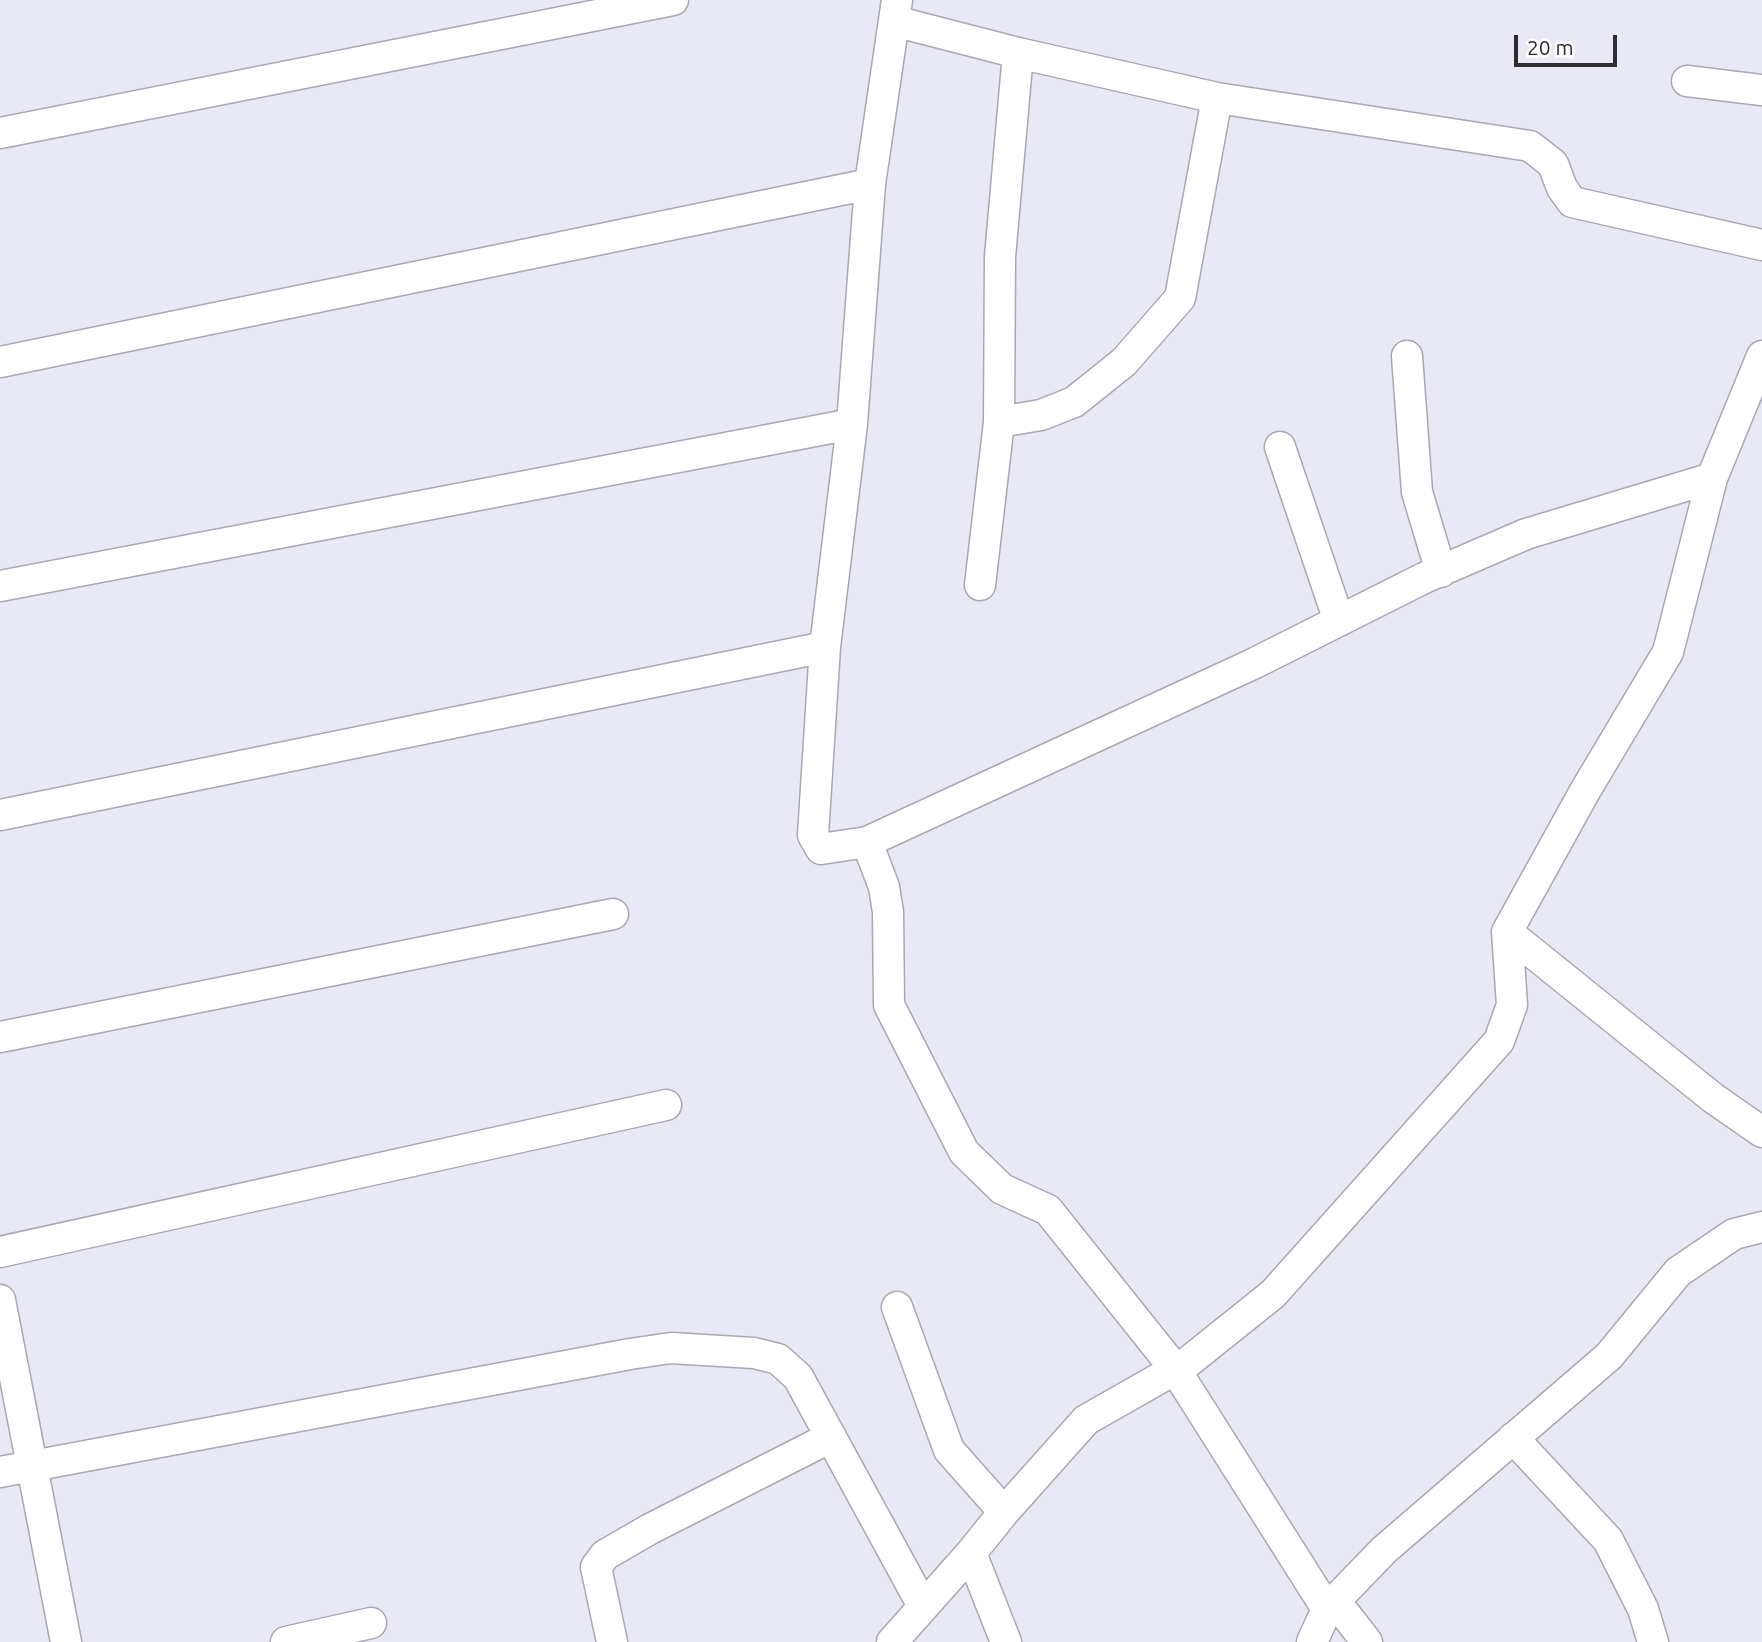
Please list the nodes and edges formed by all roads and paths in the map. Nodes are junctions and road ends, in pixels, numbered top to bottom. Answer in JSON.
{"nodes":[{"id":1,"x":673,"y":0,"type":"edge"},
{"id":2,"x":895,"y":10,"type":"edge"},
{"id":3,"x":1018,"y":53,"type":"junction"},
{"id":4,"x":1687,"y":81,"type":"dead end"},
{"id":5,"x":1762,"y":90,"type":"edge"},
{"id":6,"x":1217,"y":98,"type":"junction"},
{"id":7,"x":0,"y":133,"type":"edge"},
{"id":8,"x":870,"y":184,"type":"junction"},
{"id":9,"x":1762,"y":245,"type":"edge"},
{"id":10,"x":1407,"y":356,"type":"dead end"},
{"id":11,"x":1762,"y":356,"type":"edge"},
{"id":12,"x":0,"y":362,"type":"edge"},
{"id":13,"x":999,"y":422,"type":"junction"},
{"id":14,"x":852,"y":424,"type":"junction"},
{"id":15,"x":1280,"y":447,"type":"dead end"},
{"id":16,"x":1712,"y":478,"type":"junction"},
{"id":17,"x":1441,"y":572,"type":"junction"},
{"id":18,"x":980,"y":585,"type":"dead end"},
{"id":19,"x":0,"y":586,"type":"edge"},
{"id":20,"x":1339,"y":621,"type":"junction"},
{"id":21,"x":825,"y":647,"type":"junction"},
{"id":22,"x":0,"y":815,"type":"edge"},
{"id":23,"x":867,"y":842,"type":"junction"},
{"id":24,"x":613,"y":914,"type":"dead end"},
{"id":25,"x":1507,"y":932,"type":"junction"},
{"id":26,"x":0,"y":1037,"type":"edge"},
{"id":27,"x":666,"y":1105,"type":"dead end"},
{"id":28,"x":1762,"y":1132,"type":"edge"},
{"id":29,"x":1762,"y":1227,"type":"edge"},
{"id":30,"x":0,"y":1252,"type":"edge"},
{"id":31,"x":0,"y":1300,"type":"edge"},
{"id":32,"x":897,"y":1307,"type":"dead end"},
{"id":33,"x":1175,"y":1369,"type":"junction"},
{"id":34,"x":831,"y":1437,"type":"junction"},
{"id":35,"x":1513,"y":1438,"type":"junction"},
{"id":36,"x":32,"y":1464,"type":"junction"},
{"id":37,"x":0,"y":1472,"type":"edge"},
{"id":38,"x":1004,"y":1512,"type":"junction"},
{"id":39,"x":971,"y":1553,"type":"junction"},
{"id":40,"x":923,"y":1605,"type":"junction"},
{"id":41,"x":1331,"y":1605,"type":"junction"},
{"id":42,"x":371,"y":1623,"type":"dead end"},
{"id":43,"x":66,"y":1642,"type":"edge"},
{"id":44,"x":286,"y":1642,"type":"edge"},
{"id":45,"x":612,"y":1642,"type":"edge"},
{"id":46,"x":892,"y":1642,"type":"edge"},
{"id":47,"x":1006,"y":1642,"type":"edge"},
{"id":48,"x":1312,"y":1642,"type":"edge"},
{"id":49,"x":1367,"y":1642,"type":"edge"},
{"id":50,"x":1653,"y":1642,"type":"edge"}],
"edges":[{"from":1,"to":7,"type":"street"},
{"from":2,"to":3,"type":"street"},
{"from":2,"to":8,"type":"street"},
{"from":3,"to":6,"type":"street"},
{"from":3,"to":13,"type":"street"},
{"from":4,"to":5,"type":"street"},
{"from":6,"to":9,"type":"street"},
{"from":6,"to":13,"type":"street"},
{"from":8,"to":12,"type":"street"},
{"from":8,"to":14,"type":"street"},
{"from":10,"to":17,"type":"street"},
{"from":11,"to":16,"type":"street"},
{"from":13,"to":18,"type":"street"},
{"from":14,"to":19,"type":"street"},
{"from":14,"to":21,"type":"street"},
{"from":15,"to":20,"type":"street"},
{"from":16,"to":17,"type":"street"},
{"from":16,"to":25,"type":"street"},
{"from":17,"to":20,"type":"street"},
{"from":20,"to":23,"type":"street"},
{"from":21,"to":22,"type":"street"},
{"from":21,"to":23,"type":"street"},
{"from":23,"to":33,"type":"street"},
{"from":24,"to":26,"type":"street"},
{"from":25,"to":28,"type":"street"},
{"from":25,"to":33,"type":"street"},
{"from":27,"to":30,"type":"street"},
{"from":29,"to":35,"type":"street"},
{"from":31,"to":36,"type":"street"},
{"from":32,"to":38,"type":"street"},
{"from":33,"to":38,"type":"street"},
{"from":33,"to":41,"type":"street"},
{"from":34,"to":36,"type":"street"},
{"from":34,"to":40,"type":"street"},
{"from":34,"to":45,"type":"street"},
{"from":35,"to":41,"type":"street"},
{"from":35,"to":50,"type":"street"},
{"from":36,"to":37,"type":"street"},
{"from":36,"to":43,"type":"street"},
{"from":38,"to":39,"type":"street"},
{"from":39,"to":40,"type":"street"},
{"from":39,"to":47,"type":"street"},
{"from":40,"to":46,"type":"street"},
{"from":41,"to":48,"type":"street"},
{"from":41,"to":49,"type":"street"},
{"from":42,"to":44,"type":"street"}]}
